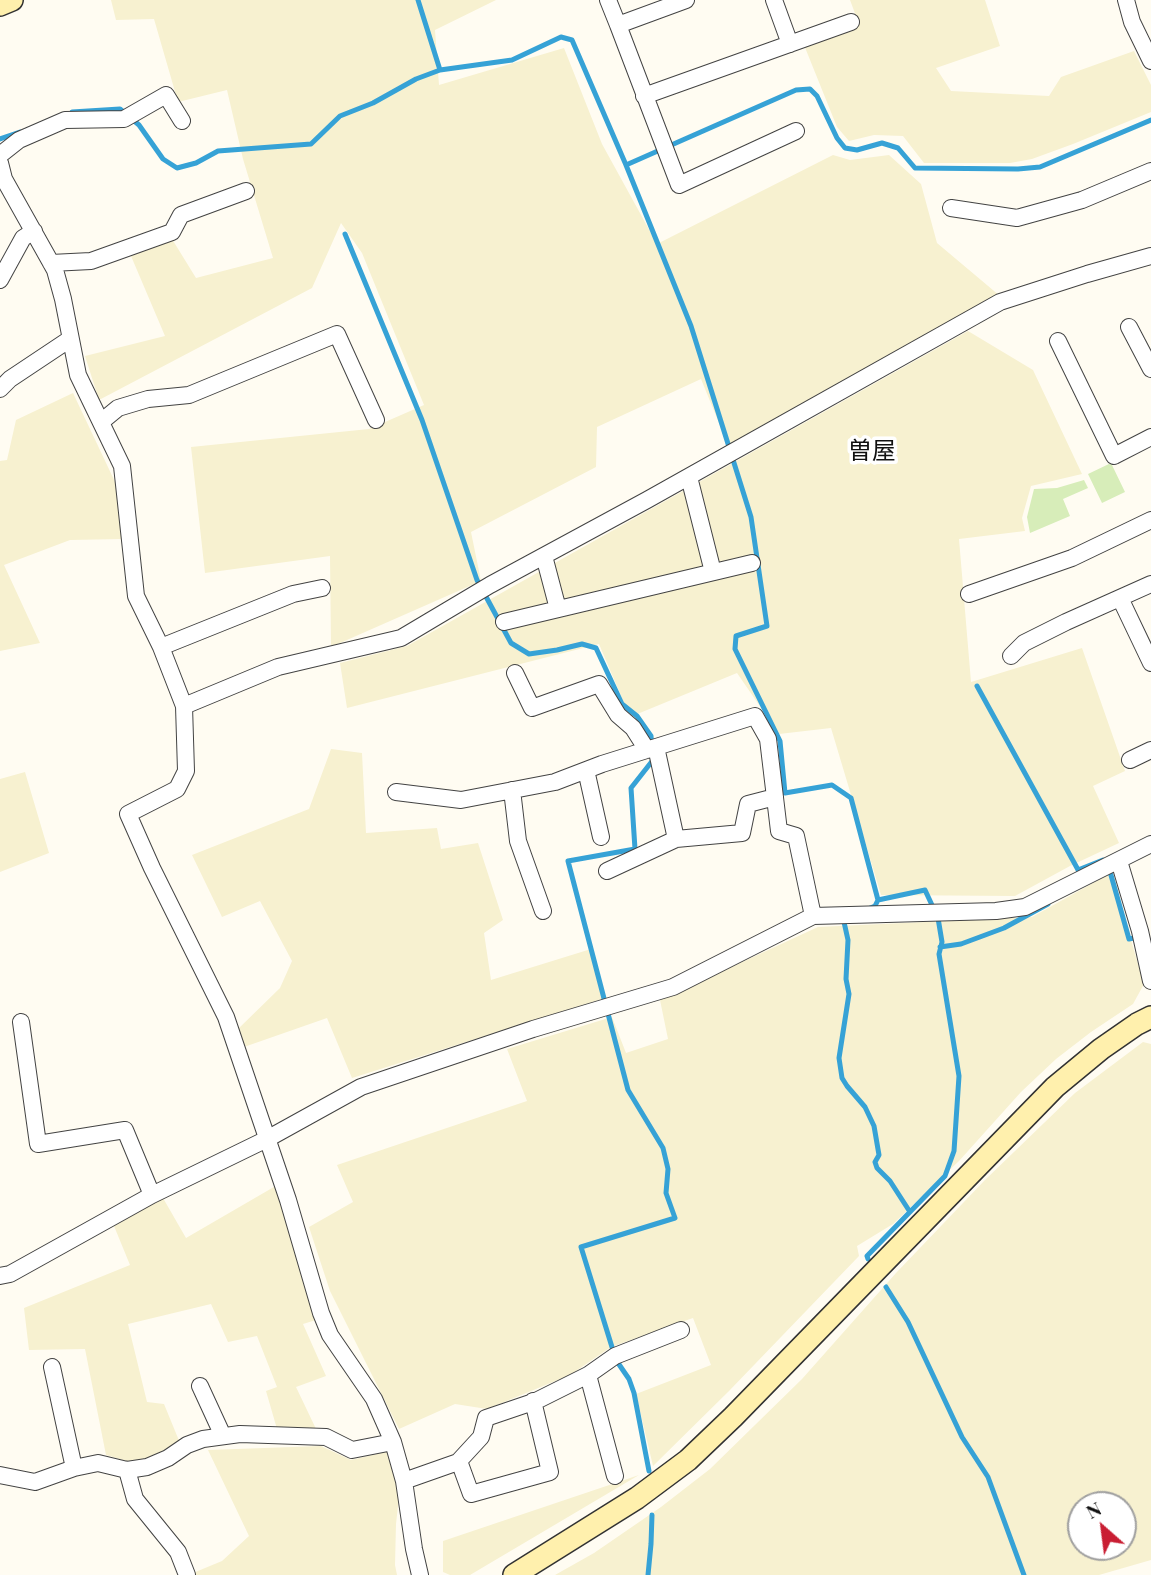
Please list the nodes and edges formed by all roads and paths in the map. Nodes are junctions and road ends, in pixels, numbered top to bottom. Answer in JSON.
{"nodes":[{"id":1,"x":12,"y":0,"type":"edge"},
{"id":2,"x":608,"y":0,"type":"edge"},
{"id":3,"x":686,"y":0,"type":"edge"},
{"id":4,"x":774,"y":0,"type":"edge"},
{"id":5,"x":1126,"y":0,"type":"edge"},
{"id":6,"x":0,"y":5,"type":"edge"},
{"id":7,"x":851,"y":22,"type":"dead end"},
{"id":8,"x":618,"y":25,"type":"junction"},
{"id":9,"x":790,"y":44,"type":"junction"},
{"id":10,"x":1151,"y":61,"type":"edge"},
{"id":11,"x":644,"y":96,"type":"junction"},
{"id":12,"x":182,"y":121,"type":"dead end"},
{"id":13,"x":796,"y":131,"type":"dead end"},
{"id":14,"x":0,"y":155,"type":"edge"},
{"id":15,"x":0,"y":163,"type":"edge"},
{"id":16,"x":1151,"y":171,"type":"edge"},
{"id":17,"x":246,"y":191,"type":"dead end"},
{"id":18,"x":951,"y":208,"type":"dead end"},
{"id":19,"x":34,"y":231,"type":"junction"},
{"id":20,"x":1151,"y":256,"type":"edge"},
{"id":21,"x":51,"y":264,"type":"junction"},
{"id":22,"x":0,"y":280,"type":"edge"},
{"id":23,"x":1129,"y":327,"type":"dead end"},
{"id":24,"x":70,"y":339,"type":"junction"},
{"id":25,"x":1058,"y":341,"type":"dead end"},
{"id":26,"x":1151,"y":369,"type":"edge"},
{"id":27,"x":0,"y":389,"type":"edge"},
{"id":28,"x":376,"y":420,"type":"dead end"},
{"id":29,"x":101,"y":422,"type":"junction"},
{"id":30,"x":1151,"y":438,"type":"edge"},
{"id":31,"x":690,"y":477,"type":"junction"},
{"id":32,"x":1151,"y":520,"type":"edge"},
{"id":33,"x":544,"y":556,"type":"junction"},
{"id":34,"x":752,"y":563,"type":"dead end"},
{"id":35,"x":713,"y":572,"type":"junction"},
{"id":36,"x":1151,"y":584,"type":"edge"},
{"id":37,"x":322,"y":588,"type":"dead end"},
{"id":38,"x":969,"y":594,"type":"dead end"},
{"id":39,"x":1120,"y":598,"type":"junction"},
{"id":40,"x":558,"y":609,"type":"junction"},
{"id":41,"x":504,"y":622,"type":"dead end"},
{"id":42,"x":161,"y":648,"type":"junction"},
{"id":43,"x":1010,"y":656,"type":"dead end"},
{"id":44,"x":1151,"y":663,"type":"edge"},
{"id":45,"x":515,"y":673,"type":"dead end"},
{"id":46,"x":184,"y":706,"type":"junction"},
{"id":47,"x":652,"y":748,"type":"junction"},
{"id":48,"x":1151,"y":750,"type":"edge"},
{"id":49,"x":1130,"y":760,"type":"dead end"},
{"id":50,"x":586,"y":770,"type":"junction"},
{"id":51,"x":512,"y":790,"type":"junction"},
{"id":52,"x":396,"y":792,"type":"dead end"},
{"id":53,"x":775,"y":797,"type":"junction"},
{"id":54,"x":601,"y":837,"type":"dead end"},
{"id":55,"x":676,"y":839,"type":"junction"},
{"id":56,"x":1151,"y":844,"type":"edge"},
{"id":57,"x":1119,"y":861,"type":"junction"},
{"id":58,"x":607,"y":871,"type":"dead end"},
{"id":59,"x":543,"y":911,"type":"dead end"},
{"id":60,"x":813,"y":916,"type":"junction"},
{"id":61,"x":1151,"y":981,"type":"edge"},
{"id":62,"x":1151,"y":1017,"type":"edge"},
{"id":63,"x":21,"y":1022,"type":"dead end"},
{"id":64,"x":267,"y":1139,"type":"junction"},
{"id":65,"x":152,"y":1195,"type":"junction"},
{"id":66,"x":0,"y":1276,"type":"edge"},
{"id":67,"x":681,"y":1330,"type":"dead end"},
{"id":68,"x":52,"y":1367,"type":"dead end"},
{"id":69,"x":588,"y":1375,"type":"junction"},
{"id":70,"x":200,"y":1385,"type":"dead end"},
{"id":71,"x":533,"y":1402,"type":"junction"},
{"id":72,"x":223,"y":1436,"type":"junction"},
{"id":73,"x":393,"y":1442,"type":"junction"},
{"id":74,"x":458,"y":1461,"type":"junction"},
{"id":75,"x":74,"y":1468,"type":"junction"},
{"id":76,"x":127,"y":1470,"type":"junction"},
{"id":77,"x":0,"y":1475,"type":"edge"},
{"id":78,"x":615,"y":1476,"type":"dead end"},
{"id":79,"x":404,"y":1481,"type":"junction"},
{"id":80,"x":187,"y":1575,"type":"edge"},
{"id":81,"x":420,"y":1575,"type":"edge"},
{"id":82,"x":514,"y":1575,"type":"edge"}],
"edges":[{"from":1,"to":6,"type":"street"},
{"from":2,"to":8,"type":"street"},
{"from":3,"to":8,"type":"street"},
{"from":4,"to":9,"type":"street"},
{"from":5,"to":10,"type":"street"},
{"from":7,"to":9,"type":"street"},
{"from":8,"to":11,"type":"street"},
{"from":9,"to":11,"type":"street"},
{"from":11,"to":13,"type":"street"},
{"from":12,"to":14,"type":"street"},
{"from":15,"to":19,"type":"street"},
{"from":16,"to":18,"type":"street"},
{"from":17,"to":21,"type":"street"},
{"from":19,"to":21,"type":"street"},
{"from":19,"to":22,"type":"street"},
{"from":20,"to":31,"type":"street"},
{"from":21,"to":24,"type":"street"},
{"from":23,"to":26,"type":"street"},
{"from":24,"to":27,"type":"street"},
{"from":24,"to":29,"type":"street"},
{"from":25,"to":30,"type":"street"},
{"from":28,"to":29,"type":"street"},
{"from":29,"to":42,"type":"street"},
{"from":31,"to":33,"type":"street"},
{"from":31,"to":35,"type":"street"},
{"from":32,"to":38,"type":"street"},
{"from":33,"to":40,"type":"street"},
{"from":33,"to":46,"type":"street"},
{"from":34,"to":35,"type":"street"},
{"from":35,"to":40,"type":"street"},
{"from":36,"to":39,"type":"street"},
{"from":37,"to":42,"type":"street"},
{"from":39,"to":43,"type":"street"},
{"from":39,"to":44,"type":"street"},
{"from":40,"to":41,"type":"street"},
{"from":42,"to":46,"type":"street"},
{"from":45,"to":47,"type":"street"},
{"from":46,"to":64,"type":"street"},
{"from":47,"to":50,"type":"street"},
{"from":47,"to":53,"type":"street"},
{"from":47,"to":55,"type":"street"},
{"from":48,"to":49,"type":"street"},
{"from":50,"to":51,"type":"street"},
{"from":50,"to":54,"type":"street"},
{"from":51,"to":52,"type":"street"},
{"from":51,"to":59,"type":"street"},
{"from":53,"to":55,"type":"street"},
{"from":53,"to":60,"type":"street"},
{"from":55,"to":58,"type":"street"},
{"from":56,"to":57,"type":"street"},
{"from":57,"to":60,"type":"street"},
{"from":57,"to":61,"type":"street"},
{"from":60,"to":64,"type":"street"},
{"from":62,"to":82,"type":"street"},
{"from":63,"to":65,"type":"street"},
{"from":64,"to":65,"type":"street"},
{"from":64,"to":73,"type":"street"},
{"from":65,"to":66,"type":"street"},
{"from":67,"to":69,"type":"street"},
{"from":68,"to":75,"type":"street"},
{"from":69,"to":71,"type":"street"},
{"from":69,"to":78,"type":"street"},
{"from":70,"to":72,"type":"street"},
{"from":71,"to":74,"type":"street"},
{"from":71,"to":74,"type":"street"},
{"from":72,"to":73,"type":"street"},
{"from":72,"to":76,"type":"street"},
{"from":73,"to":79,"type":"street"},
{"from":74,"to":79,"type":"street"},
{"from":75,"to":76,"type":"street"},
{"from":75,"to":77,"type":"street"},
{"from":76,"to":80,"type":"street"},
{"from":79,"to":81,"type":"street"}]}
